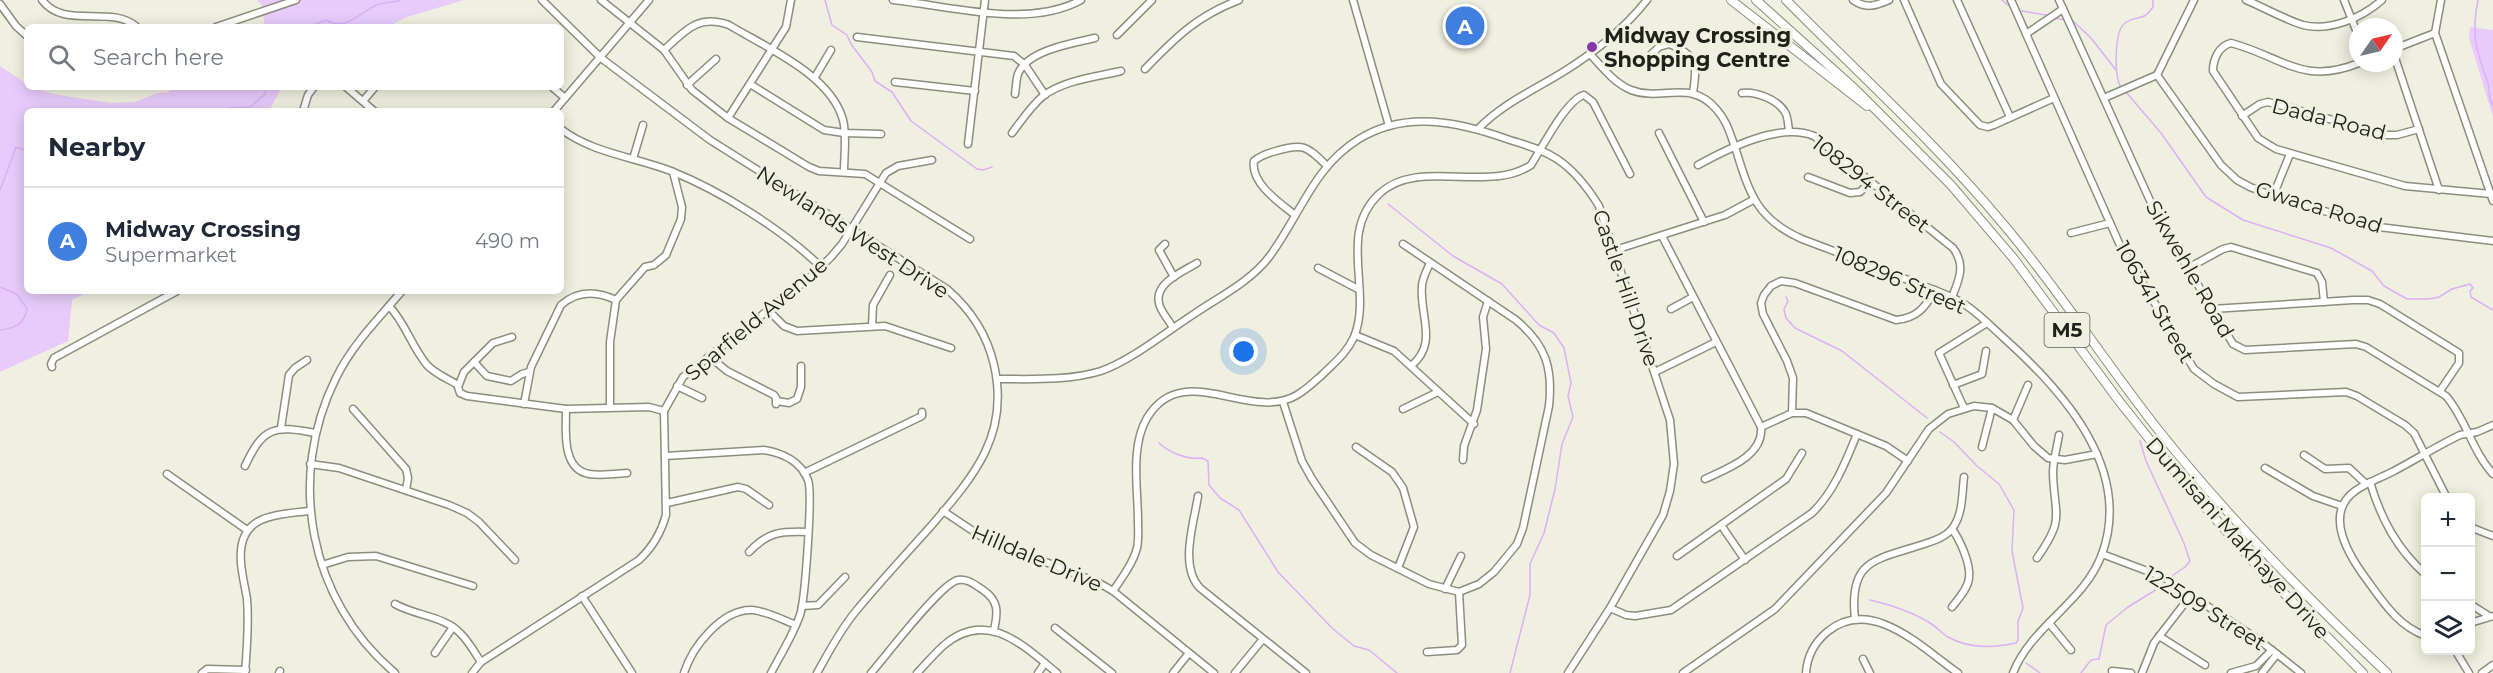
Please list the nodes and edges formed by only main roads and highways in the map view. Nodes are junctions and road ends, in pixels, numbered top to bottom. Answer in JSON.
{"nodes":[{"id":1,"x":1731,"y":0,"type":"edge"},
{"id":2,"x":1756,"y":0,"type":"edge"},
{"id":3,"x":1786,"y":0,"type":"edge"},
{"id":4,"x":1899,"y":131,"type":"junction"},
{"id":5,"x":2363,"y":673,"type":"edge"},
{"id":6,"x":2387,"y":673,"type":"edge"}],
"edges":[{"from":1,"to":4,"type":"main road"},
{"from":2,"to":4,"type":"main road","name":"Dumisani Makhaye Drive","number":"M5"},
{"from":3,"to":6,"type":"main road","name":"Dumisani Makhaye Drive","number":"M5"},
{"from":4,"to":5,"type":"main road","name":"Dumisani Makhaye Drive","number":"M5"}]}
